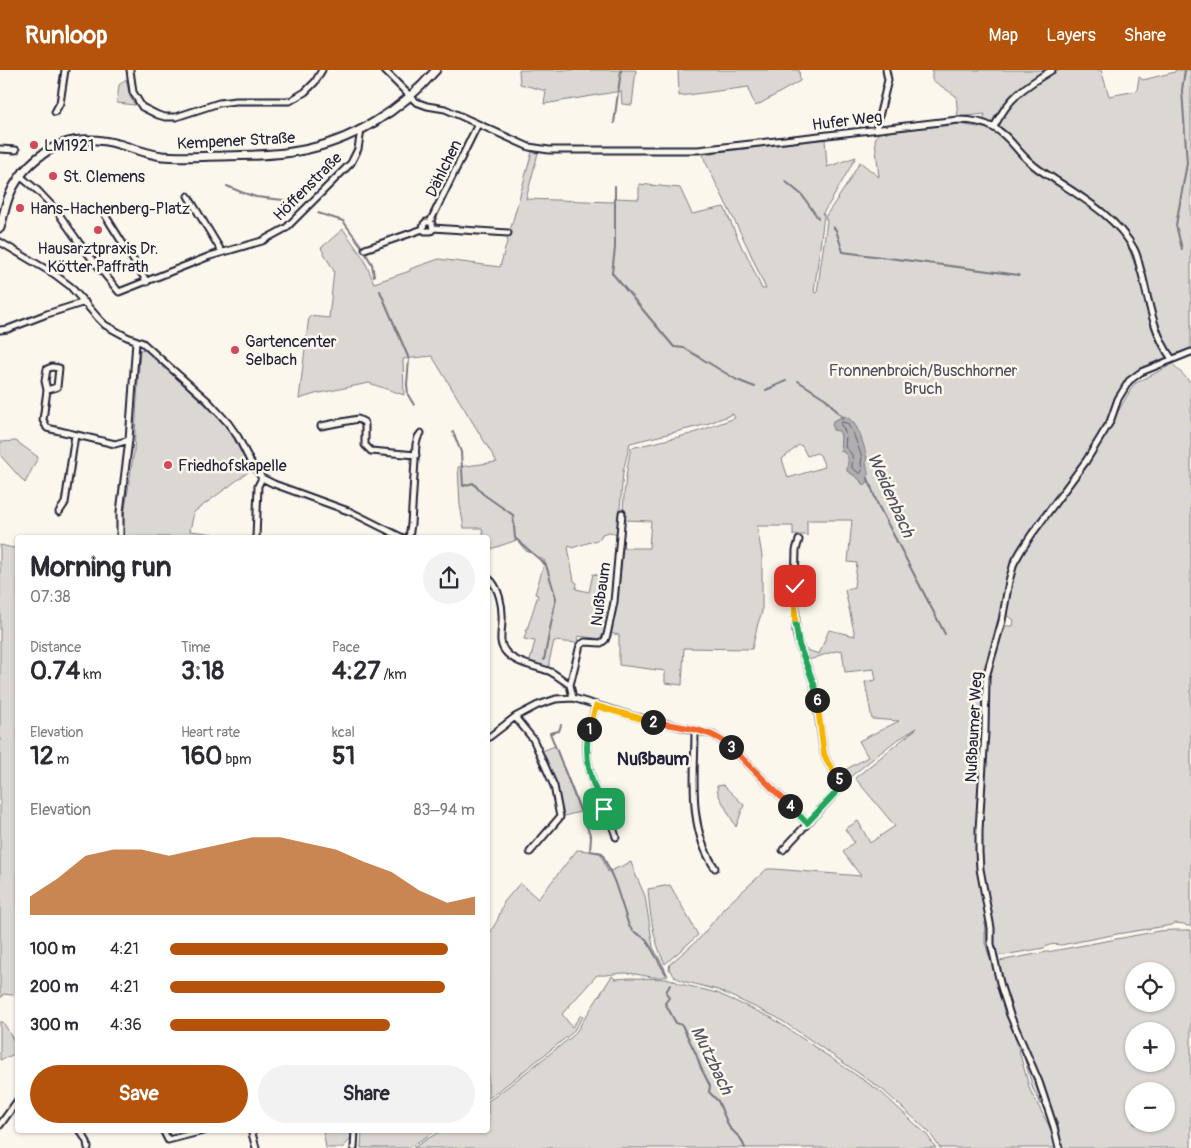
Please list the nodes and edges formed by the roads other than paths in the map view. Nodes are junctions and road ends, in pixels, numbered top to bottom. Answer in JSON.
{"nodes":[{"id":1,"x":65,"y":70,"type":"edge"},
{"id":2,"x":130,"y":70,"type":"edge"},
{"id":3,"x":322,"y":70,"type":"edge"},
{"id":4,"x":384,"y":70,"type":"edge"},
{"id":5,"x":436,"y":70,"type":"edge"},
{"id":6,"x":886,"y":70,"type":"edge"},
{"id":7,"x":1052,"y":70,"type":"edge"},
{"id":8,"x":410,"y":97,"type":"junction"},
{"id":9,"x":55,"y":112,"type":"dead end"},
{"id":10,"x":478,"y":124,"type":"junction"},
{"id":11,"x":994,"y":128,"type":"junction"},
{"id":12,"x":876,"y":129,"type":"junction"},
{"id":13,"x":361,"y":130,"type":"junction"},
{"id":14,"x":0,"y":149,"type":"edge"},
{"id":15,"x":16,"y":150,"type":"dead end"},
{"id":16,"x":20,"y":176,"type":"junction"},
{"id":17,"x":188,"y":196,"type":"dead end"},
{"id":18,"x":105,"y":215,"type":"dead end"},
{"id":19,"x":430,"y":222,"type":"junction"},
{"id":20,"x":0,"y":228,"type":"edge"},
{"id":21,"x":433,"y":228,"type":"junction"},
{"id":22,"x":423,"y":229,"type":"junction"},
{"id":23,"x":508,"y":233,"type":"dead end"},
{"id":24,"x":0,"y":242,"type":"edge"},
{"id":25,"x":365,"y":249,"type":"dead end"},
{"id":26,"x":222,"y":252,"type":"junction"},
{"id":27,"x":147,"y":282,"type":"junction"},
{"id":28,"x":85,"y":302,"type":"junction"},
{"id":29,"x":0,"y":330,"type":"edge"},
{"id":30,"x":136,"y":341,"type":"junction"},
{"id":31,"x":1191,"y":352,"type":"edge"},
{"id":32,"x":1172,"y":359,"type":"junction"},
{"id":33,"x":47,"y":390,"type":"dead end"},
{"id":34,"x":321,"y":426,"type":"dead end"},
{"id":35,"x":421,"y":433,"type":"dead end"},
{"id":36,"x":75,"y":435,"type":"junction"},
{"id":37,"x":129,"y":440,"type":"junction"},
{"id":38,"x":416,"y":455,"type":"junction"},
{"id":39,"x":262,"y":478,"type":"junction"},
{"id":40,"x":59,"y":512,"type":"dead end"},
{"id":41,"x":622,"y":513,"type":"dead end"},
{"id":42,"x":120,"y":535,"type":"edge"},
{"id":43,"x":256,"y":535,"type":"edge"},
{"id":44,"x":397,"y":535,"type":"edge"},
{"id":45,"x":409,"y":535,"type":"edge"},
{"id":46,"x":799,"y":540,"type":"dead end"},
{"id":47,"x":490,"y":580,"type":"edge"},
{"id":48,"x":570,"y":685,"type":"junction"},
{"id":49,"x":573,"y":698,"type":"junction"},
{"id":50,"x":596,"y":706,"type":"junction"},
{"id":51,"x":515,"y":717,"type":"junction"},
{"id":52,"x":695,"y":730,"type":"junction"},
{"id":53,"x":490,"y":736,"type":"edge"},
{"id":54,"x":807,"y":823,"type":"junction"},
{"id":55,"x":616,"y":837,"type":"dead end"},
{"id":56,"x":783,"y":850,"type":"dead end"},
{"id":57,"x":530,"y":852,"type":"dead end"},
{"id":58,"x":715,"y":868,"type":"dead end"},
{"id":59,"x":15,"y":1104,"type":"edge"},
{"id":60,"x":0,"y":1125,"type":"edge"},
{"id":61,"x":82,"y":1133,"type":"edge"},
{"id":62,"x":164,"y":1133,"type":"edge"},
{"id":63,"x":195,"y":1133,"type":"edge"},
{"id":64,"x":252,"y":1133,"type":"edge"},
{"id":65,"x":355,"y":1133,"type":"edge"},
{"id":66,"x":88,"y":1148,"type":"edge"},
{"id":67,"x":256,"y":1148,"type":"edge"},
{"id":68,"x":354,"y":1148,"type":"edge"},
{"id":69,"x":1059,"y":1148,"type":"edge"}],
"edges":[{"from":1,"to":9,"type":"street"},
{"from":2,"to":3,"type":"street"},
{"from":4,"to":8,"type":"street"},
{"from":5,"to":8,"type":"main road","name":"Kempener Straße"},
{"from":6,"to":12,"type":"street"},
{"from":7,"to":11,"type":"street"},
{"from":8,"to":10,"type":"street","name":"Hufer Weg"},
{"from":8,"to":13,"type":"main road","name":"Kempener Straße"},
{"from":10,"to":12,"type":"street","name":"Hufer Weg"},
{"from":10,"to":19,"type":"street","name":"Dählchen"},
{"from":11,"to":12,"type":"street","name":"Hufer Weg"},
{"from":11,"to":32,"type":"street","name":"Hufer Weg"},
{"from":13,"to":16,"type":"main road","name":"Kempener Straße"},
{"from":13,"to":26,"type":"street","name":"Höffenstraße"},
{"from":14,"to":15,"type":"street"},
{"from":16,"to":20,"type":"main road","name":"Kempener Straße"},
{"from":16,"to":27,"type":"street","name":"Höffenstraße"},
{"from":17,"to":26,"type":"street"},
{"from":18,"to":27,"type":"street"},
{"from":19,"to":21,"type":"street","name":"Dählchen"},
{"from":19,"to":22,"type":"street","name":"Dählchen"},
{"from":21,"to":22,"type":"street","name":"Dählchen"},
{"from":21,"to":23,"type":"street","name":"Dählchen"},
{"from":22,"to":25,"type":"street","name":"Dählchen"},
{"from":24,"to":28,"type":"street"},
{"from":26,"to":27,"type":"street","name":"Höffenstraße"},
{"from":28,"to":29,"type":"street"},
{"from":28,"to":30,"type":"street"},
{"from":30,"to":37,"type":"street"},
{"from":30,"to":39,"type":"street"},
{"from":31,"to":32,"type":"street","name":"Nußbaumer Weg"},
{"from":32,"to":69,"type":"street","name":"Nußbaumer Weg"},
{"from":33,"to":36,"type":"street"},
{"from":34,"to":38,"type":"street"},
{"from":35,"to":38,"type":"street"},
{"from":36,"to":37,"type":"street"},
{"from":36,"to":40,"type":"street"},
{"from":37,"to":42,"type":"street"},
{"from":38,"to":45,"type":"street"},
{"from":39,"to":43,"type":"street"},
{"from":39,"to":44,"type":"street"},
{"from":41,"to":48,"type":"street","name":"Nußbaum"},
{"from":46,"to":54,"type":"street"},
{"from":47,"to":48,"type":"street"},
{"from":48,"to":49,"type":"street"},
{"from":49,"to":50,"type":"street"},
{"from":49,"to":51,"type":"street"},
{"from":50,"to":52,"type":"street"},
{"from":50,"to":55,"type":"street"},
{"from":51,"to":53,"type":"street"},
{"from":51,"to":57,"type":"street"},
{"from":52,"to":54,"type":"street"},
{"from":52,"to":58,"type":"street"},
{"from":54,"to":56,"type":"street"},
{"from":59,"to":60,"type":"street"},
{"from":61,"to":66,"type":"street"},
{"from":62,"to":63,"type":"street"},
{"from":64,"to":67,"type":"street"},
{"from":65,"to":68,"type":"street"}]}
